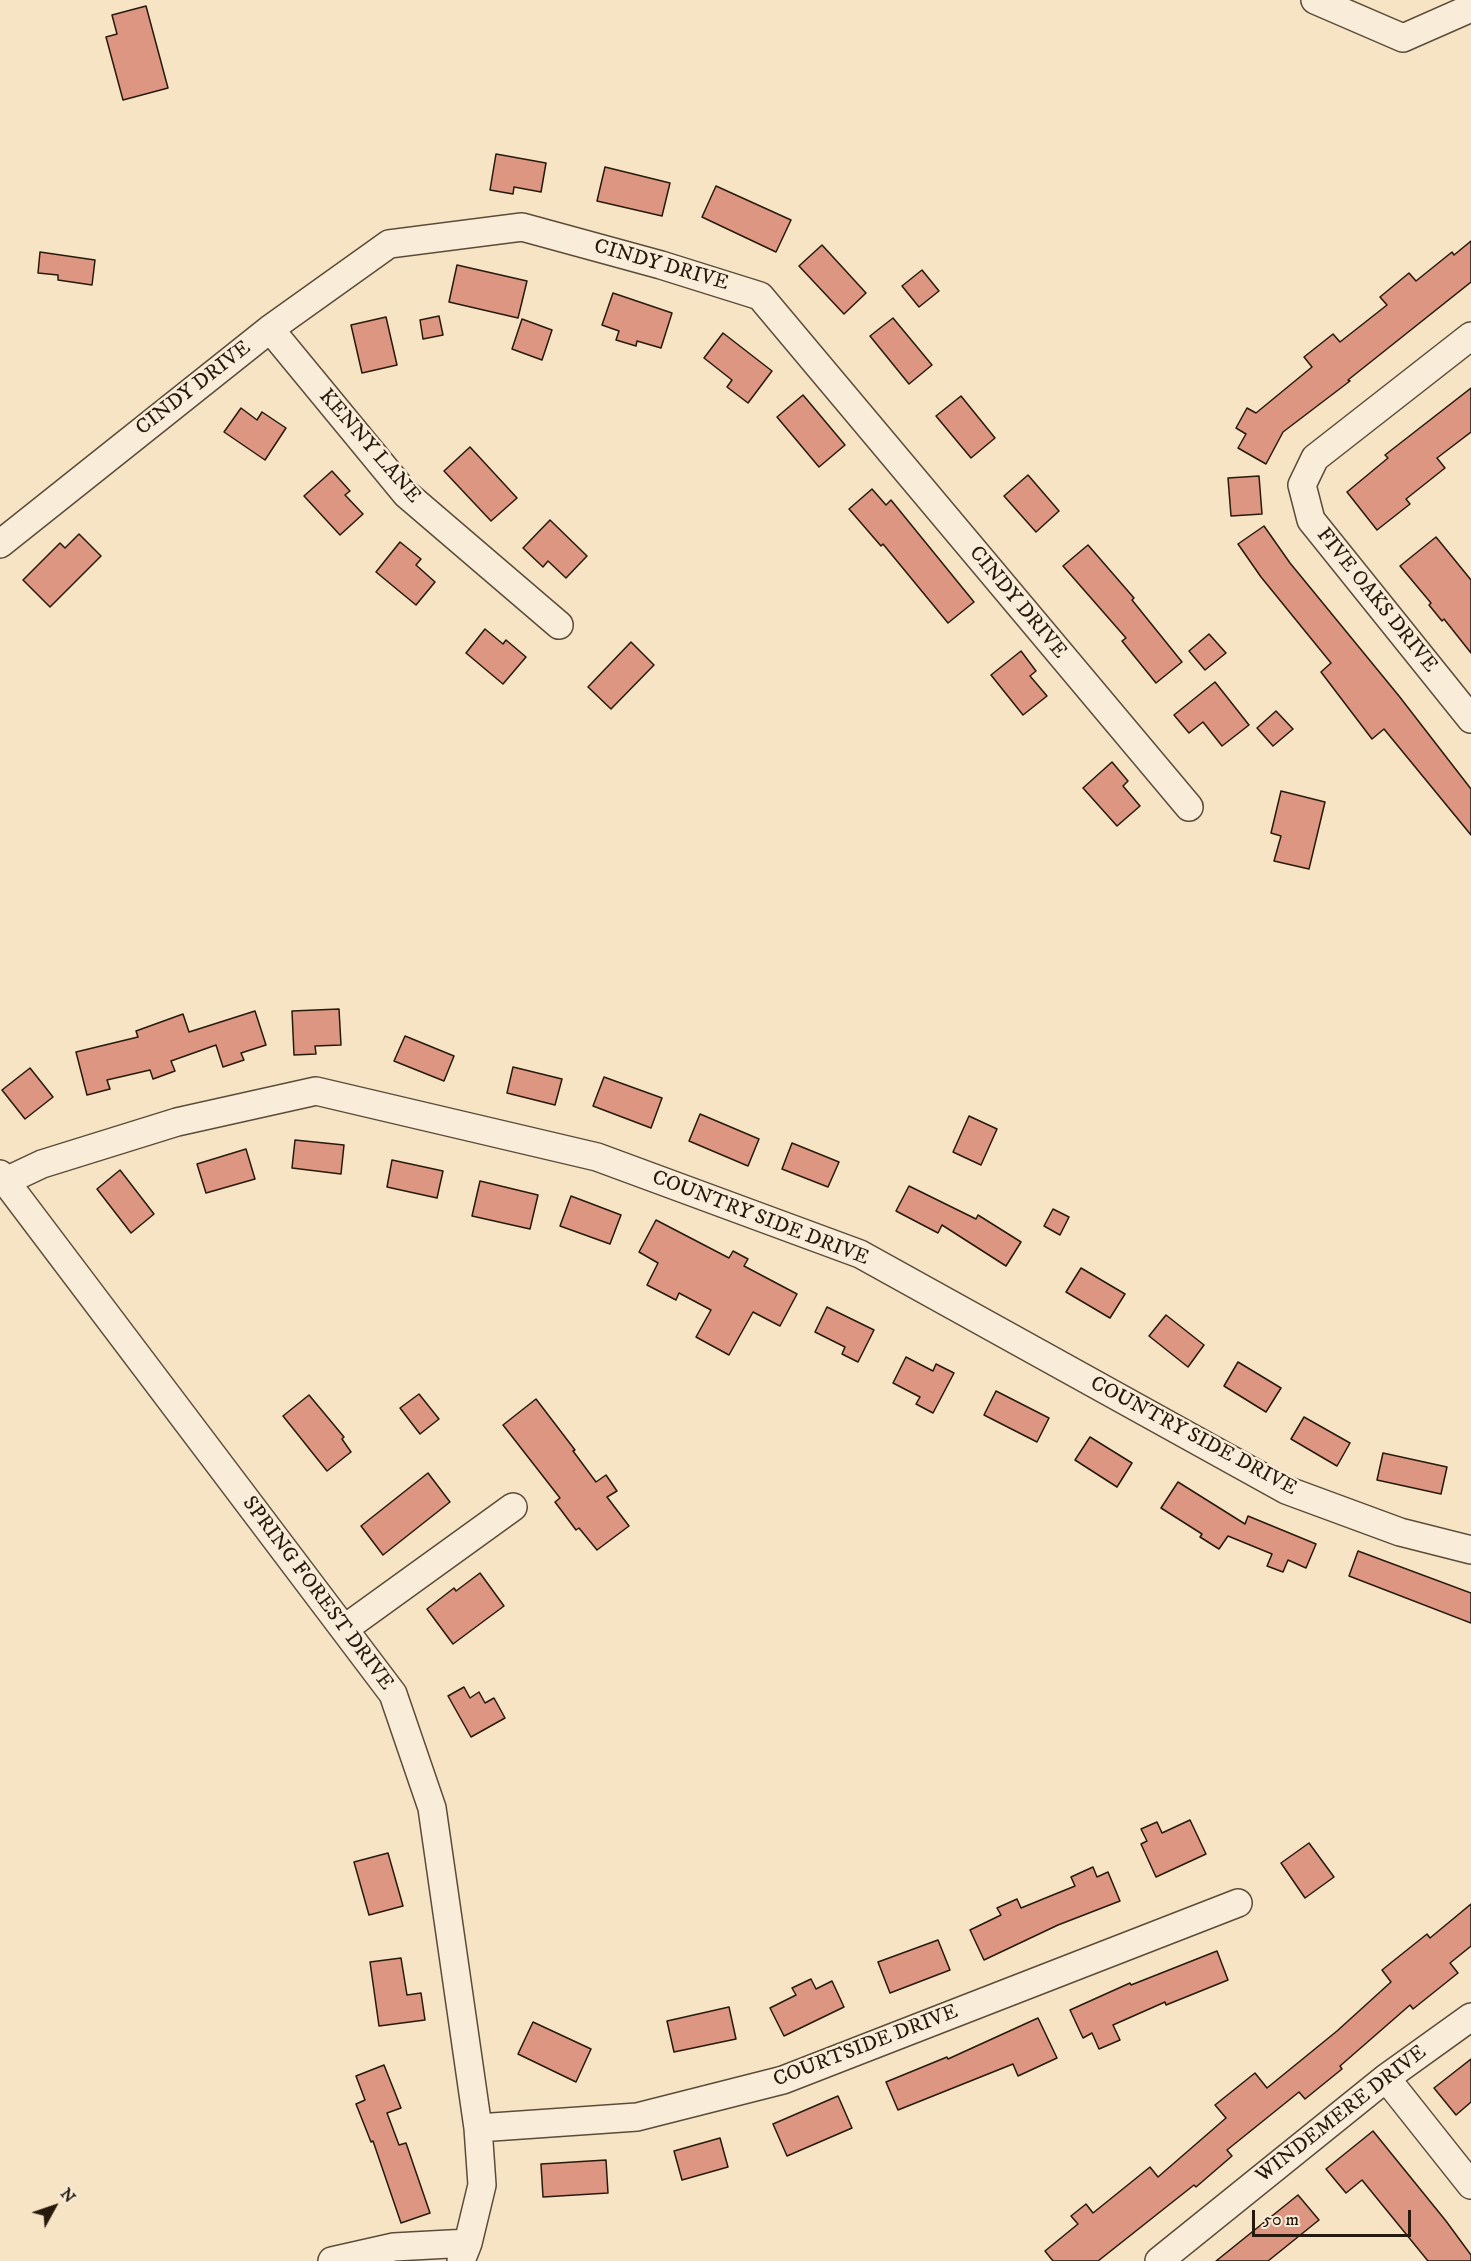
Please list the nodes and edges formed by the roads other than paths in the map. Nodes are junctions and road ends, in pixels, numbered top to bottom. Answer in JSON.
{"nodes":[{"id":1,"x":1315,"y":0,"type":"edge"},
{"id":2,"x":1471,"y":8,"type":"edge"},
{"id":3,"x":270,"y":329,"type":"junction"},
{"id":4,"x":1471,"y":336,"type":"edge"},
{"id":5,"x":0,"y":544,"type":"edge"},
{"id":6,"x":560,"y":625,"type":"dead end"},
{"id":7,"x":1471,"y":719,"type":"edge"},
{"id":8,"x":1189,"y":807,"type":"dead end"},
{"id":9,"x":3,"y":1177,"type":"edge"},
{"id":10,"x":513,"y":1507,"type":"dead end"},
{"id":11,"x":1471,"y":1550,"type":"edge"},
{"id":12,"x":344,"y":1629,"type":"junction"},
{"id":13,"x":1238,"y":1903,"type":"dead end"},
{"id":14,"x":1471,"y":2017,"type":"edge"},
{"id":15,"x":1386,"y":2078,"type":"junction"},
{"id":16,"x":478,"y":2128,"type":"junction"},
{"id":17,"x":1471,"y":2185,"type":"edge"},
{"id":18,"x":464,"y":2252,"type":"edge"},
{"id":19,"x":332,"y":2261,"type":"edge"},
{"id":20,"x":1159,"y":2261,"type":"edge"}],
"edges":[{"from":1,"to":2,"type":"street"},
{"from":3,"to":5,"type":"street","name":"CINDY DRIVE"},
{"from":3,"to":6,"type":"street","name":"KENNY LANE"},
{"from":3,"to":8,"type":"street","name":"CINDY DRIVE"},
{"from":4,"to":7,"type":"street","name":"FIVE OAKS DRIVE"},
{"from":9,"to":11,"type":"street","name":"COUNTRY SIDE DRIVE"},
{"from":9,"to":12,"type":"street","name":"SPRING FOREST DRIVE"},
{"from":10,"to":12,"type":"street"},
{"from":12,"to":16,"type":"street","name":"SPRING FOREST DRIVE"},
{"from":13,"to":16,"type":"street","name":"COURTSIDE DRIVE"},
{"from":14,"to":15,"type":"street","name":"WINDEMERE DRIVE"},
{"from":15,"to":17,"type":"street"},
{"from":15,"to":20,"type":"street","name":"WINDEMERE DRIVE"},
{"from":16,"to":18,"type":"street","name":"SPRING FOREST DRIVE"},
{"from":18,"to":19,"type":"street"}]}
